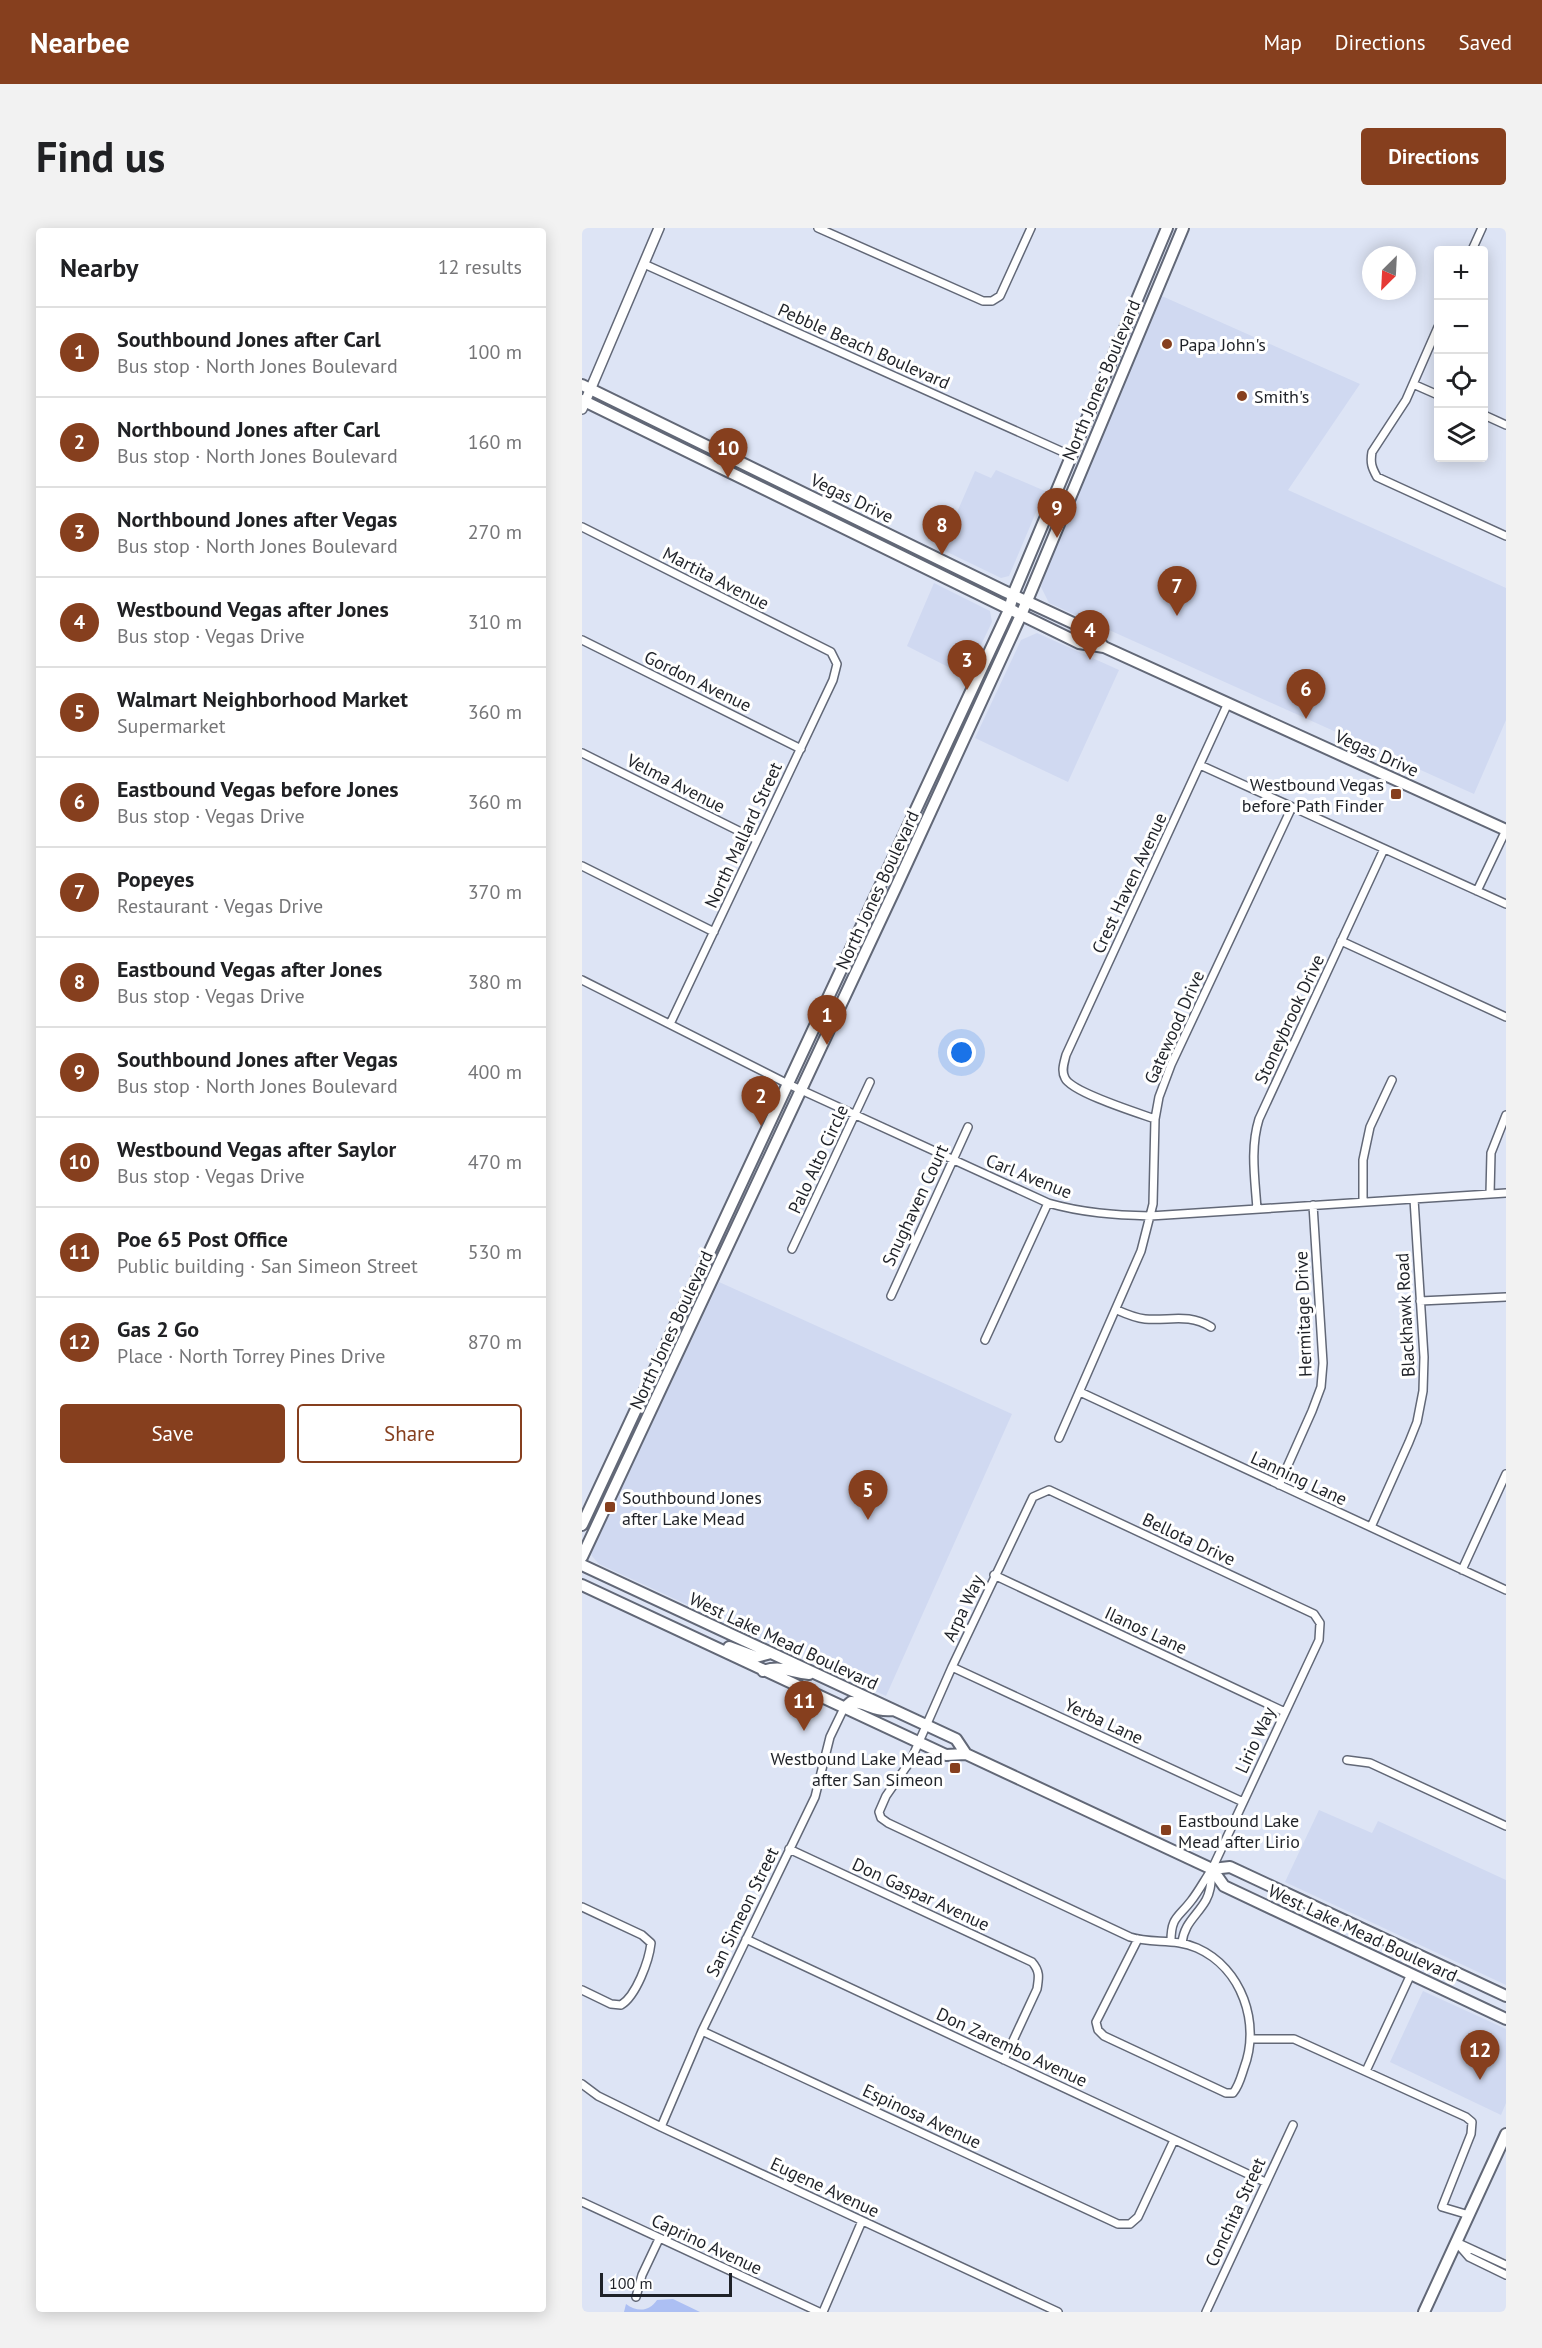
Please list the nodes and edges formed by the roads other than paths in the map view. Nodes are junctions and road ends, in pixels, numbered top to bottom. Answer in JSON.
{"nodes":[{"id":1,"x":659,"y":228,"type":"edge"},
{"id":2,"x":818,"y":228,"type":"edge"},
{"id":3,"x":1031,"y":228,"type":"edge"},
{"id":4,"x":1167,"y":228,"type":"edge"},
{"id":5,"x":1183,"y":228,"type":"edge"},
{"id":6,"x":1482,"y":228,"type":"edge"},
{"id":7,"x":1474,"y":246,"type":"edge"},
{"id":8,"x":644,"y":264,"type":"junction"},
{"id":9,"x":1434,"y":336,"type":"edge"},
{"id":10,"x":1106,"y":374,"type":"junction"},
{"id":11,"x":1119,"y":379,"type":"junction"},
{"id":12,"x":1413,"y":384,"type":"junction"},
{"id":13,"x":587,"y":387,"type":"edge"},
{"id":14,"x":1434,"y":393,"type":"edge"},
{"id":15,"x":583,"y":404,"type":"edge"},
{"id":16,"x":1488,"y":417,"type":"edge"},
{"id":17,"x":1506,"y":424,"type":"edge"},
{"id":18,"x":1072,"y":456,"type":"junction"},
{"id":19,"x":1072,"y":493,"type":"junction"},
{"id":20,"x":582,"y":527,"type":"edge"},
{"id":21,"x":1506,"y":536,"type":"edge"},
{"id":22,"x":1013,"y":595,"type":"junction"},
{"id":23,"x":1026,"y":602,"type":"junction"},
{"id":24,"x":1009,"y":610,"type":"junction"},
{"id":25,"x":1021,"y":615,"type":"junction"},
{"id":26,"x":582,"y":640,"type":"edge"},
{"id":27,"x":1104,"y":647,"type":"junction"},
{"id":28,"x":835,"y":657,"type":"joint"},
{"id":29,"x":1228,"y":704,"type":"junction"},
{"id":30,"x":801,"y":749,"type":"junction"},
{"id":31,"x":582,"y":753,"type":"edge"},
{"id":32,"x":1200,"y":765,"type":"junction"},
{"id":33,"x":1292,"y":807,"type":"junction"},
{"id":34,"x":1506,"y":830,"type":"edge"},
{"id":35,"x":757,"y":840,"type":"junction"},
{"id":36,"x":898,"y":848,"type":"junction"},
{"id":37,"x":1384,"y":849,"type":"junction"},
{"id":38,"x":911,"y":854,"type":"junction"},
{"id":39,"x":582,"y":866,"type":"edge"},
{"id":40,"x":1477,"y":891,"type":"junction"},
{"id":41,"x":1506,"y":904,"type":"edge"},
{"id":42,"x":714,"y":932,"type":"junction"},
{"id":43,"x":1341,"y":941,"type":"junction"},
{"id":44,"x":582,"y":980,"type":"edge"},
{"id":45,"x":1506,"y":1017,"type":"edge"},
{"id":46,"x":670,"y":1024,"type":"junction"},
{"id":47,"x":1392,"y":1080,"type":"dead end"},
{"id":48,"x":870,"y":1082,"type":"dead end"},
{"id":49,"x":788,"y":1084,"type":"junction"},
{"id":50,"x":801,"y":1090,"type":"junction"},
{"id":51,"x":1506,"y":1115,"type":"edge"},
{"id":52,"x":855,"y":1116,"type":"junction"},
{"id":53,"x":1155,"y":1119,"type":"junction"},
{"id":54,"x":968,"y":1127,"type":"dead end"},
{"id":55,"x":952,"y":1160,"type":"junction"},
{"id":56,"x":1506,"y":1193,"type":"edge"},
{"id":57,"x":1490,"y":1194,"type":"junction"},
{"id":58,"x":1414,"y":1198,"type":"junction"},
{"id":59,"x":1364,"y":1202,"type":"junction"},
{"id":60,"x":1048,"y":1203,"type":"junction"},
{"id":61,"x":1313,"y":1205,"type":"junction"},
{"id":62,"x":1257,"y":1209,"type":"junction"},
{"id":63,"x":1150,"y":1216,"type":"junction"},
{"id":64,"x":792,"y":1249,"type":"dead end"},
{"id":65,"x":699,"y":1274,"type":"junction"},
{"id":66,"x":891,"y":1296,"type":"dead end"},
{"id":67,"x":1506,"y":1297,"type":"edge"},
{"id":68,"x":1420,"y":1301,"type":"junction"},
{"id":69,"x":1117,"y":1310,"type":"junction"},
{"id":70,"x":676,"y":1323,"type":"junction"},
{"id":71,"x":1211,"y":1327,"type":"dead end"},
{"id":72,"x":684,"y":1340,"type":"junction"},
{"id":73,"x":985,"y":1340,"type":"dead end"},
{"id":74,"x":664,"y":1383,"type":"junction"},
{"id":75,"x":1080,"y":1392,"type":"junction"},
{"id":76,"x":1059,"y":1438,"type":"dead end"},
{"id":77,"x":1506,"y":1474,"type":"edge"},
{"id":78,"x":1279,"y":1485,"type":"junction"},
{"id":79,"x":1040,"y":1492,"type":"joint"},
{"id":80,"x":582,"y":1525,"type":"edge"},
{"id":81,"x":1371,"y":1527,"type":"junction"},
{"id":82,"x":582,"y":1557,"type":"edge"},
{"id":83,"x":582,"y":1565,"type":"edge"},
{"id":84,"x":1462,"y":1570,"type":"junction"},
{"id":85,"x":994,"y":1575,"type":"junction"},
{"id":86,"x":582,"y":1585,"type":"edge"},
{"id":87,"x":1506,"y":1590,"type":"edge"},
{"id":88,"x":1320,"y":1623,"type":"joint"},
{"id":89,"x":700,"y":1640,"type":"junction"},
{"id":90,"x":771,"y":1653,"type":"junction"},
{"id":91,"x":952,"y":1667,"type":"junction"},
{"id":92,"x":763,"y":1671,"type":"junction"},
{"id":93,"x":819,"y":1675,"type":"junction"},
{"id":94,"x":844,"y":1708,"type":"junction"},
{"id":95,"x":895,"y":1710,"type":"junction"},
{"id":96,"x":1286,"y":1712,"type":"junction"},
{"id":97,"x":926,"y":1724,"type":"junction"},
{"id":98,"x":919,"y":1742,"type":"junction"},
{"id":99,"x":966,"y":1754,"type":"junction"},
{"id":100,"x":1347,"y":1761,"type":"dead end"},
{"id":101,"x":1243,"y":1802,"type":"junction"},
{"id":102,"x":1506,"y":1826,"type":"edge"},
{"id":103,"x":789,"y":1849,"type":"junction"},
{"id":104,"x":1212,"y":1869,"type":"junction"},
{"id":105,"x":582,"y":1907,"type":"edge"},
{"id":106,"x":1340,"y":1919,"type":"junction"},
{"id":107,"x":1332,"y":1937,"type":"junction"},
{"id":108,"x":746,"y":1940,"type":"junction"},
{"id":109,"x":1137,"y":1940,"type":"junction"},
{"id":110,"x":1172,"y":1941,"type":"junction"},
{"id":111,"x":1182,"y":1943,"type":"junction"},
{"id":112,"x":1411,"y":1974,"type":"junction"},
{"id":113,"x":582,"y":1990,"type":"edge"},
{"id":114,"x":1506,"y":1996,"type":"edge"},
{"id":115,"x":1506,"y":2019,"type":"edge"},
{"id":116,"x":702,"y":2031,"type":"junction"},
{"id":117,"x":1251,"y":2039,"type":"junction"},
{"id":118,"x":1004,"y":2060,"type":"junction"},
{"id":119,"x":1366,"y":2071,"type":"junction"},
{"id":120,"x":582,"y":2085,"type":"edge"},
{"id":121,"x":1293,"y":2125,"type":"dead end"},
{"id":122,"x":661,"y":2127,"type":"junction"},
{"id":123,"x":1506,"y":2134,"type":"edge"},
{"id":124,"x":1174,"y":2140,"type":"junction"},
{"id":125,"x":1265,"y":2182,"type":"junction"},
{"id":126,"x":582,"y":2202,"type":"edge"},
{"id":127,"x":1469,"y":2216,"type":"junction"},
{"id":128,"x":862,"y":2221,"type":"junction"},
{"id":129,"x":659,"y":2239,"type":"junction"},
{"id":130,"x":1456,"y":2242,"type":"junction"},
{"id":131,"x":1506,"y":2265,"type":"edge"},
{"id":132,"x":1506,"y":2275,"type":"edge"},
{"id":133,"x":636,"y":2297,"type":"dead end"},
{"id":134,"x":821,"y":2312,"type":"edge"},
{"id":135,"x":1058,"y":2312,"type":"edge"},
{"id":136,"x":1206,"y":2312,"type":"edge"},
{"id":137,"x":1425,"y":2312,"type":"edge"}],
"edges":[{"from":1,"to":8,"type":"street"},
{"from":2,"to":3,"type":"street"},
{"from":4,"to":10,"type":"main road","name":"North Jones Boulevard"},
{"from":5,"to":11,"type":"main road","name":"North Jones Boulevard"},
{"from":6,"to":7,"type":"street"},
{"from":8,"to":13,"type":"street"},
{"from":8,"to":18,"type":"street","name":"Pebble Beach Boulevard"},
{"from":9,"to":12,"type":"street"},
{"from":10,"to":11,"type":"main road"},
{"from":10,"to":18,"type":"main road","name":"North Jones Boulevard"},
{"from":11,"to":19,"type":"main road","name":"North Jones Boulevard"},
{"from":12,"to":14,"type":"street"},
{"from":12,"to":21,"type":"street"},
{"from":13,"to":15,"type":"street"},
{"from":13,"to":22,"type":"main road","name":"Vegas Drive"},
{"from":15,"to":24,"type":"main road","name":"Vegas Drive"},
{"from":16,"to":17,"type":"street"},
{"from":18,"to":19,"type":"main road"},
{"from":18,"to":22,"type":"main road","name":"North Jones Boulevard"},
{"from":19,"to":23,"type":"main road","name":"North Jones Boulevard"},
{"from":20,"to":28,"type":"street","name":"Martita Avenue"},
{"from":22,"to":23,"type":"main road","name":"Vegas Drive"},
{"from":22,"to":24,"type":"main road","name":"North Jones Boulevard"},
{"from":23,"to":25,"type":"main road","name":"North Jones Boulevard"},
{"from":23,"to":27,"type":"main road","name":"Vegas Drive"},
{"from":24,"to":25,"type":"main road","name":"Vegas Drive"},
{"from":24,"to":36,"type":"main road","name":"North Jones Boulevard"},
{"from":25,"to":27,"type":"main road","name":"Vegas Drive"},
{"from":25,"to":38,"type":"main road","name":"North Jones Boulevard"},
{"from":26,"to":30,"type":"street","name":"Gordon Avenue"},
{"from":27,"to":29,"type":"main road","name":"Vegas Drive"},
{"from":28,"to":30,"type":"street","name":"North Mallard Street"},
{"from":29,"to":32,"type":"street","name":"Crest Haven Avenue"},
{"from":29,"to":34,"type":"main road","name":"Vegas Drive"},
{"from":30,"to":35,"type":"street","name":"North Mallard Street"},
{"from":31,"to":35,"type":"street","name":"Velma Avenue"},
{"from":32,"to":33,"type":"street"},
{"from":32,"to":53,"type":"street","name":"Crest Haven Avenue"},
{"from":33,"to":37,"type":"street"},
{"from":33,"to":53,"type":"street","name":"Gatewood Drive"},
{"from":34,"to":40,"type":"street"},
{"from":35,"to":42,"type":"street","name":"North Mallard Street"},
{"from":36,"to":38,"type":"main road"},
{"from":36,"to":49,"type":"main road","name":"North Jones Boulevard"},
{"from":37,"to":40,"type":"street"},
{"from":37,"to":43,"type":"street","name":"Stoneybrook Drive"},
{"from":38,"to":50,"type":"main road","name":"North Jones Boulevard"},
{"from":39,"to":42,"type":"street"},
{"from":40,"to":41,"type":"street"},
{"from":42,"to":46,"type":"street","name":"North Mallard Street"},
{"from":43,"to":45,"type":"street"},
{"from":43,"to":62,"type":"street","name":"Stoneybrook Drive"},
{"from":44,"to":46,"type":"street","name":"Carl Avenue"},
{"from":46,"to":49,"type":"street","name":"Carl Avenue"},
{"from":47,"to":59,"type":"street"},
{"from":48,"to":52,"type":"street","name":"Palo Alto Circle"},
{"from":49,"to":50,"type":"street","name":"Carl Avenue"},
{"from":49,"to":65,"type":"main road","name":"North Jones Boulevard"},
{"from":50,"to":52,"type":"street","name":"Carl Avenue"},
{"from":50,"to":72,"type":"main road","name":"North Jones Boulevard"},
{"from":51,"to":57,"type":"street"},
{"from":52,"to":55,"type":"street","name":"Carl Avenue"},
{"from":52,"to":64,"type":"street","name":"Palo Alto Circle"},
{"from":53,"to":63,"type":"street","name":"Gatewood Drive"},
{"from":54,"to":55,"type":"street","name":"Snughaven Court"},
{"from":55,"to":60,"type":"street","name":"Carl Avenue"},
{"from":55,"to":66,"type":"street","name":"Snughaven Court"},
{"from":56,"to":57,"type":"street","name":"Carl Avenue"},
{"from":57,"to":58,"type":"street","name":"Carl Avenue"},
{"from":58,"to":59,"type":"street","name":"Carl Avenue"},
{"from":58,"to":68,"type":"street","name":"Blackhawk Road"},
{"from":59,"to":61,"type":"street","name":"Carl Avenue"},
{"from":60,"to":63,"type":"street","name":"Carl Avenue"},
{"from":60,"to":73,"type":"street"},
{"from":61,"to":62,"type":"street","name":"Carl Avenue"},
{"from":61,"to":78,"type":"street","name":"Hermitage Drive"},
{"from":62,"to":63,"type":"street","name":"Carl Avenue"},
{"from":63,"to":69,"type":"street","name":"Gatewood Drive"},
{"from":65,"to":70,"type":"main road","name":"North Jones Boulevard"},
{"from":65,"to":72,"type":"main road"},
{"from":67,"to":68,"type":"street"},
{"from":68,"to":81,"type":"street","name":"Blackhawk Road"},
{"from":69,"to":71,"type":"street"},
{"from":69,"to":75,"type":"street","name":"Gatewood Drive"},
{"from":70,"to":74,"type":"main road"},
{"from":70,"to":80,"type":"main road","name":"North Jones Boulevard"},
{"from":72,"to":74,"type":"main road","name":"North Jones Boulevard"},
{"from":74,"to":82,"type":"main road","name":"North Jones Boulevard"},
{"from":75,"to":76,"type":"street","name":"Gatewood Drive"},
{"from":75,"to":78,"type":"street","name":"Lanning Lane"},
{"from":77,"to":84,"type":"street"},
{"from":78,"to":81,"type":"street","name":"Lanning Lane"},
{"from":79,"to":85,"type":"street","name":"Arpa Way"},
{"from":79,"to":88,"type":"street","name":"Bellota Drive"},
{"from":81,"to":84,"type":"street","name":"Lanning Lane"},
{"from":83,"to":90,"type":"main road","name":"West Lake Mead Boulevard"},
{"from":84,"to":87,"type":"street","name":"Lanning Lane"},
{"from":85,"to":91,"type":"street","name":"Arpa Way"},
{"from":85,"to":96,"type":"street","name":"Ilanos Lane"},
{"from":86,"to":89,"type":"main road","name":"West Lake Mead Boulevard"},
{"from":88,"to":96,"type":"street","name":"Lirio Way"},
{"from":89,"to":90,"type":"main road"},
{"from":89,"to":92,"type":"main road","name":"West Lake Mead Boulevard"},
{"from":90,"to":93,"type":"main road","name":"West Lake Mead Boulevard"},
{"from":91,"to":97,"type":"street","name":"Arpa Way"},
{"from":91,"to":101,"type":"street","name":"Yerba Lane"},
{"from":92,"to":93,"type":"main road"},
{"from":92,"to":94,"type":"main road","name":"West Lake Mead Boulevard"},
{"from":93,"to":95,"type":"main road","name":"West Lake Mead Boulevard"},
{"from":94,"to":95,"type":"main road"},
{"from":94,"to":98,"type":"main road","name":"West Lake Mead Boulevard"},
{"from":94,"to":103,"type":"street","name":"San Simeon Street"},
{"from":95,"to":97,"type":"main road","name":"West Lake Mead Boulevard"},
{"from":96,"to":101,"type":"street","name":"Lirio Way"},
{"from":97,"to":98,"type":"street","name":"Arpa Way"},
{"from":97,"to":99,"type":"main road","name":"West Lake Mead Boulevard"},
{"from":98,"to":99,"type":"main road","name":"West Lake Mead Boulevard"},
{"from":98,"to":109,"type":"street","name":"Arpa Way"},
{"from":99,"to":104,"type":"main road","name":"West Lake Mead Boulevard"},
{"from":100,"to":102,"type":"street"},
{"from":101,"to":104,"type":"street","name":"Lirio Way"},
{"from":103,"to":108,"type":"street","name":"San Simeon Street"},
{"from":103,"to":118,"type":"street","name":"Don Gaspar Avenue"},
{"from":104,"to":106,"type":"main road","name":"West Lake Mead Boulevard"},
{"from":104,"to":107,"type":"main road","name":"West Lake Mead Boulevard"},
{"from":104,"to":110,"type":"street"},
{"from":104,"to":111,"type":"street"},
{"from":105,"to":113,"type":"street"},
{"from":106,"to":107,"type":"main road"},
{"from":106,"to":114,"type":"main road","name":"West Lake Mead Boulevard"},
{"from":107,"to":112,"type":"main road","name":"West Lake Mead Boulevard"},
{"from":108,"to":116,"type":"street","name":"San Simeon Street"},
{"from":108,"to":118,"type":"street","name":"Don Zarembo Avenue"},
{"from":109,"to":110,"type":"street"},
{"from":109,"to":117,"type":"street"},
{"from":110,"to":111,"type":"street"},
{"from":111,"to":117,"type":"street"},
{"from":112,"to":115,"type":"main road","name":"West Lake Mead Boulevard"},
{"from":112,"to":119,"type":"street"},
{"from":116,"to":122,"type":"street","name":"San Simeon Street"},
{"from":116,"to":124,"type":"street","name":"Espinosa Avenue"},
{"from":117,"to":119,"type":"street"},
{"from":118,"to":124,"type":"street","name":"Don Zarembo Avenue"},
{"from":119,"to":127,"type":"street"},
{"from":120,"to":122,"type":"street","name":"Eugene Avenue"},
{"from":121,"to":125,"type":"street","name":"Conchita Street"},
{"from":122,"to":128,"type":"street","name":"Eugene Avenue"},
{"from":123,"to":127,"type":"main road"},
{"from":124,"to":125,"type":"street","name":"Don Zarembo Avenue"},
{"from":125,"to":136,"type":"street","name":"Conchita Street"},
{"from":126,"to":129,"type":"street","name":"Caprino Avenue"},
{"from":127,"to":130,"type":"main road"},
{"from":128,"to":134,"type":"street"},
{"from":128,"to":135,"type":"street","name":"Eugene Avenue"},
{"from":129,"to":133,"type":"street"},
{"from":129,"to":134,"type":"street","name":"Caprino Avenue"},
{"from":130,"to":131,"type":"street"},
{"from":130,"to":132,"type":"street"},
{"from":130,"to":137,"type":"main road"}]}
